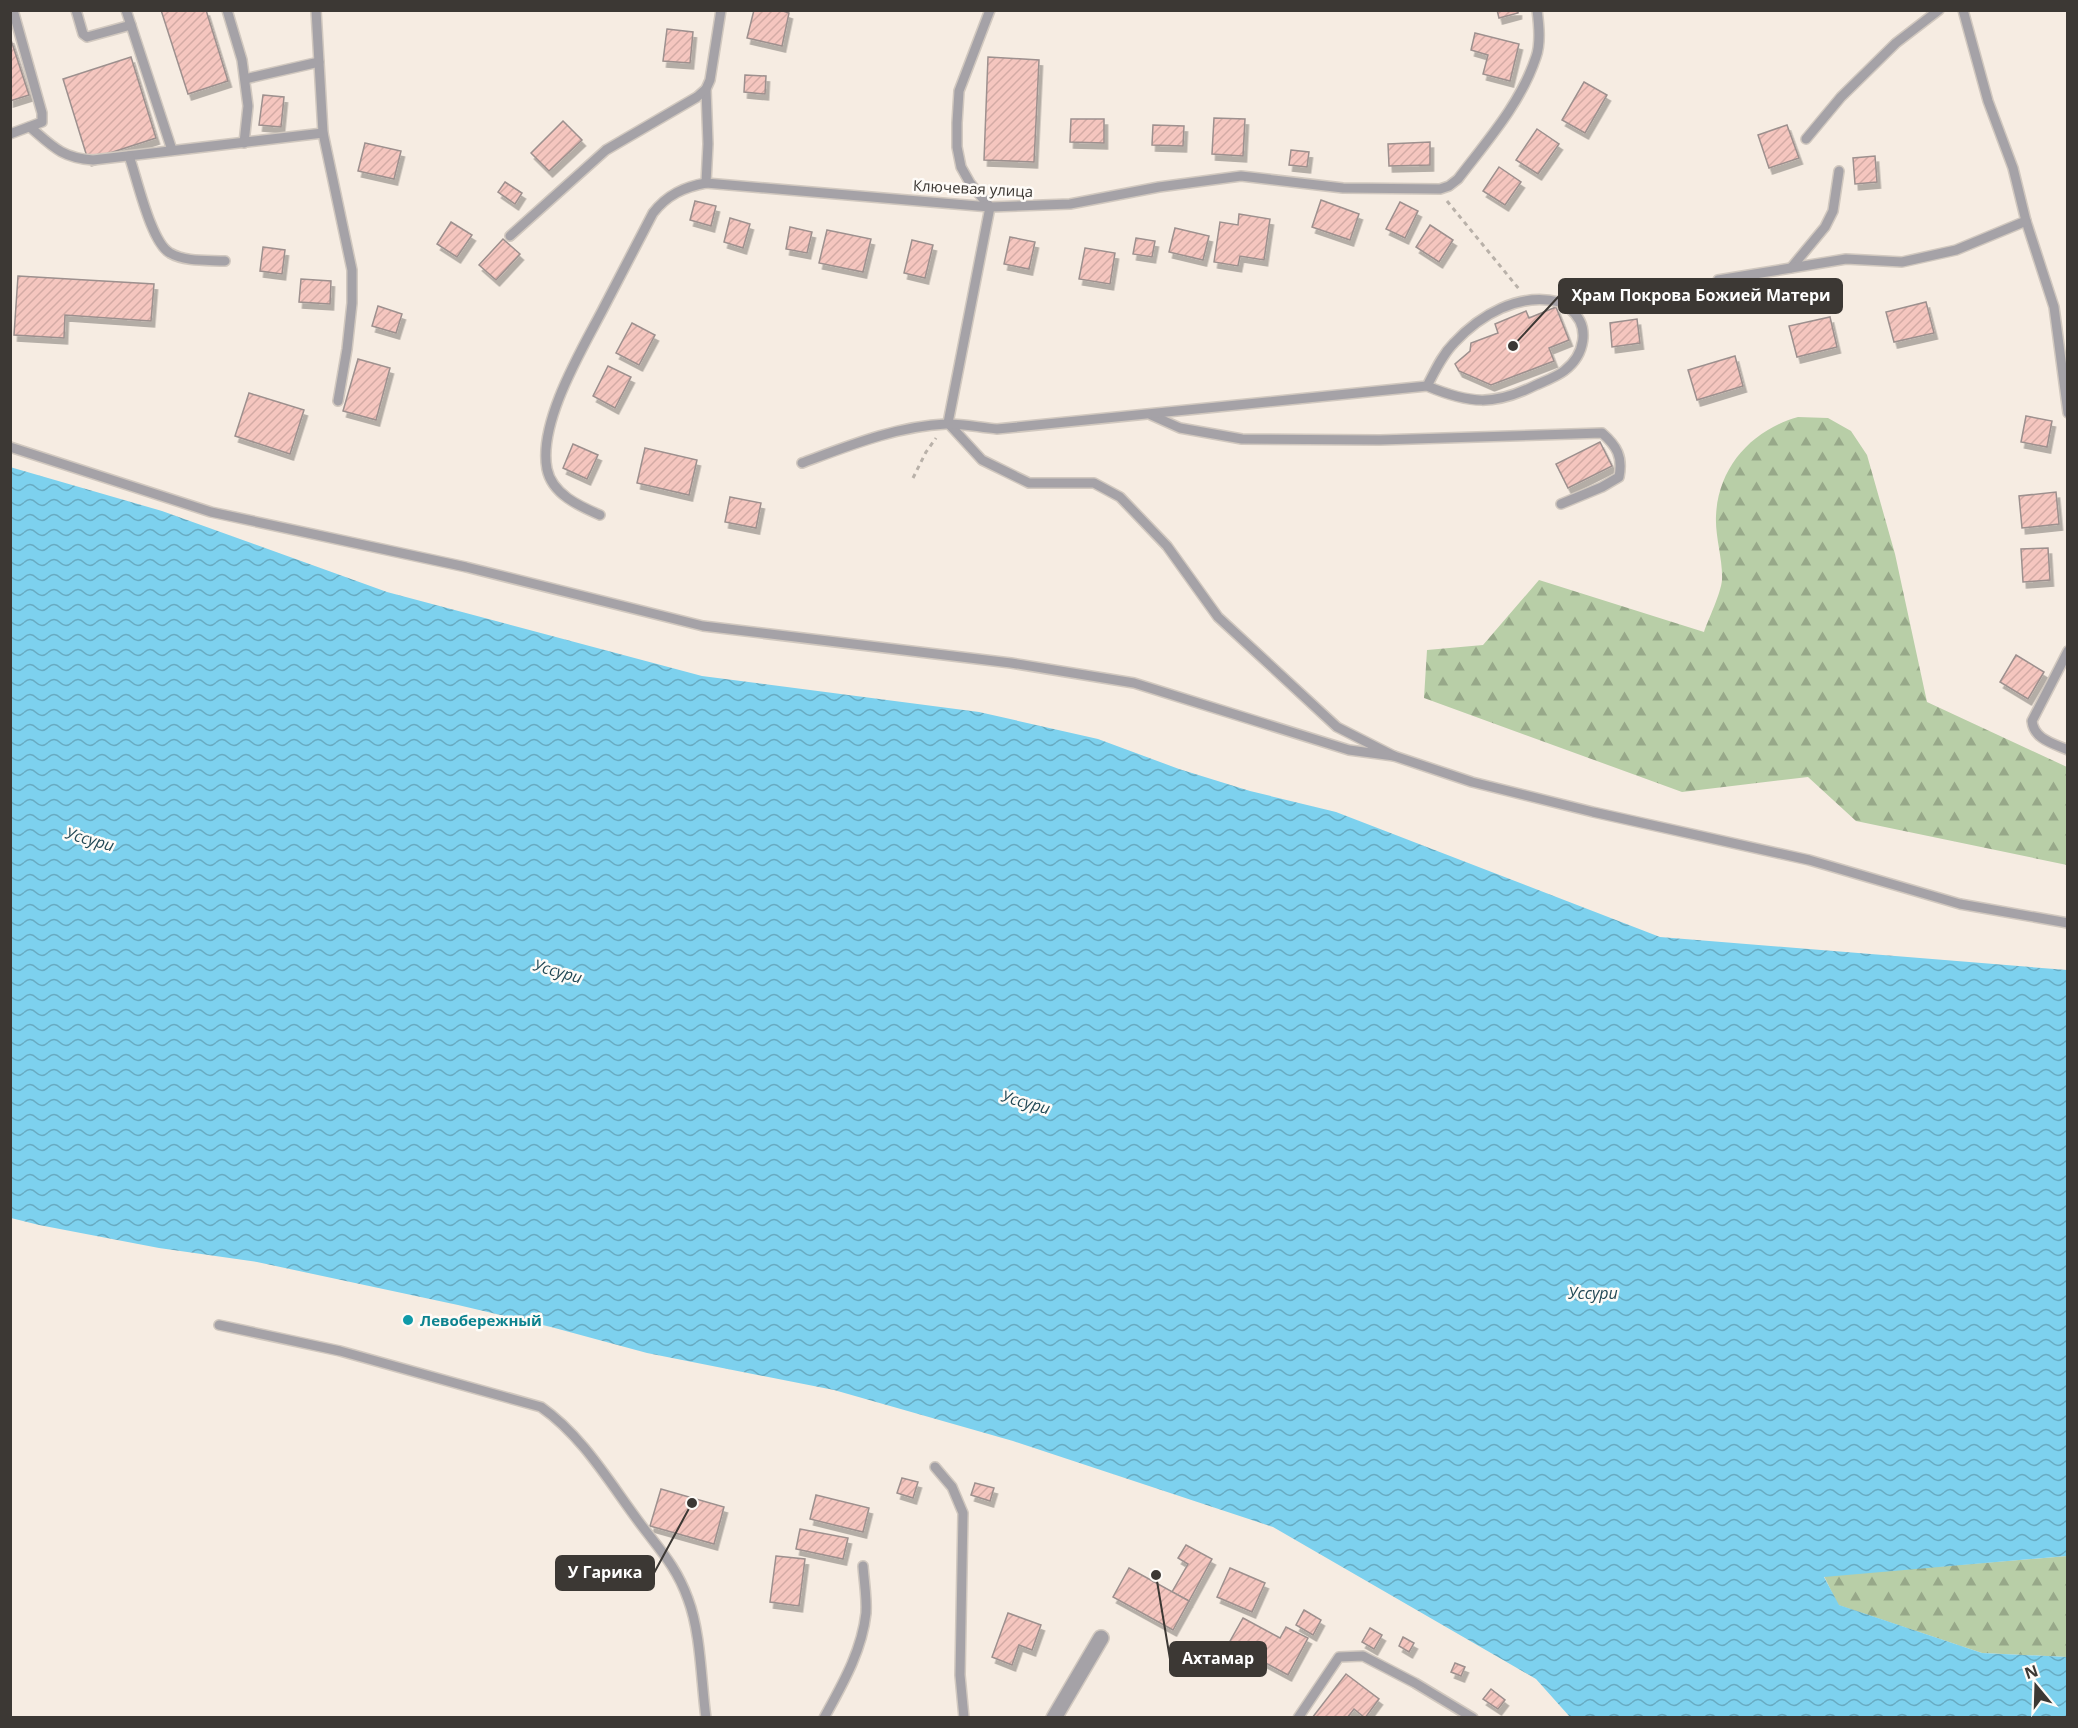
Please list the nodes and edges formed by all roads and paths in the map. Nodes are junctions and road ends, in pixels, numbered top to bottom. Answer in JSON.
{"nodes":[{"id":1,"x":13,"y":10,"type":"edge"},
{"id":2,"x":76,"y":10,"type":"edge"},
{"id":3,"x":126,"y":10,"type":"edge"},
{"id":4,"x":227,"y":10,"type":"edge"},
{"id":5,"x":316,"y":10,"type":"edge"},
{"id":6,"x":721,"y":10,"type":"edge"},
{"id":7,"x":990,"y":10,"type":"edge"},
{"id":8,"x":1537,"y":10,"type":"edge"},
{"id":9,"x":1938,"y":10,"type":"edge"},
{"id":10,"x":1964,"y":10,"type":"edge"},
{"id":11,"x":131,"y":25,"type":"junction"},
{"id":12,"x":319,"y":62,"type":"junction"},
{"id":13,"x":244,"y":79,"type":"junction"},
{"id":14,"x":706,"y":89,"type":"junction"},
{"id":15,"x":30,"y":127,"type":"junction"},
{"id":16,"x":323,"y":133,"type":"junction"},
{"id":17,"x":10,"y":134,"type":"edge"},
{"id":18,"x":1806,"y":139,"type":"dead end"},
{"id":19,"x":244,"y":143,"type":"junction"},
{"id":20,"x":172,"y":150,"type":"junction"},
{"id":21,"x":129,"y":156,"type":"junction"},
{"id":22,"x":1839,"y":171,"type":"dead end"},
{"id":23,"x":706,"y":183,"type":"junction"},
{"id":24,"x":990,"y":207,"type":"junction"},
{"id":25,"x":1451,"y":208,"type":"dead end"},
{"id":26,"x":2026,"y":221,"type":"junction"},
{"id":27,"x":510,"y":236,"type":"dead end"},
{"id":28,"x":225,"y":261,"type":"dead end"},
{"id":29,"x":1791,"y":268,"type":"junction"},
{"id":30,"x":1718,"y":280,"type":"dead end"},
{"id":31,"x":1519,"y":289,"type":"dead end"},
{"id":32,"x":2066,"y":379,"type":"edge"},
{"id":33,"x":1427,"y":386,"type":"junction"},
{"id":34,"x":338,"y":401,"type":"dead end"},
{"id":35,"x":2067,"y":413,"type":"edge"},
{"id":36,"x":1149,"y":414,"type":"junction"},
{"id":37,"x":948,"y":423,"type":"junction"},
{"id":38,"x":10,"y":447,"type":"edge"},
{"id":39,"x":926,"y":452,"type":"dead end"},
{"id":40,"x":802,"y":463,"type":"dead end"},
{"id":41,"x":913,"y":478,"type":"dead end"},
{"id":42,"x":1561,"y":504,"type":"dead end"},
{"id":43,"x":600,"y":515,"type":"dead end"},
{"id":44,"x":2067,"y":651,"type":"edge"},
{"id":45,"x":2067,"y":750,"type":"edge"},
{"id":46,"x":1394,"y":756,"type":"junction"},
{"id":47,"x":2067,"y":923,"type":"edge"},
{"id":48,"x":219,"y":1325,"type":"dead end"},
{"id":49,"x":935,"y":1467,"type":"dead end"},
{"id":50,"x":863,"y":1566,"type":"dead end"},
{"id":51,"x":1101,"y":1638,"type":"dead end"},
{"id":52,"x":706,"y":1718,"type":"edge"},
{"id":53,"x":824,"y":1718,"type":"edge"},
{"id":54,"x":964,"y":1718,"type":"edge"},
{"id":55,"x":1054,"y":1718,"type":"edge"},
{"id":56,"x":1298,"y":1718,"type":"edge"},
{"id":57,"x":1473,"y":1718,"type":"edge"}],
"edges":[{"from":1,"to":15,"type":"lane"},
{"from":2,"to":11,"type":"lane"},
{"from":3,"to":11,"type":"lane"},
{"from":4,"to":13,"type":"lane"},
{"from":5,"to":12,"type":"lane"},
{"from":6,"to":14,"type":"lane"},
{"from":7,"to":24,"type":"lane"},
{"from":8,"to":24,"type":"lane","name":"Ключевая улица"},
{"from":9,"to":18,"type":"lane"},
{"from":10,"to":26,"type":"lane"},
{"from":11,"to":20,"type":"lane"},
{"from":12,"to":13,"type":"lane"},
{"from":12,"to":16,"type":"lane"},
{"from":13,"to":19,"type":"lane"},
{"from":14,"to":23,"type":"lane"},
{"from":14,"to":27,"type":"lane"},
{"from":15,"to":17,"type":"lane"},
{"from":15,"to":21,"type":"lane"},
{"from":16,"to":19,"type":"lane"},
{"from":16,"to":34,"type":"lane"},
{"from":19,"to":20,"type":"lane"},
{"from":20,"to":21,"type":"lane"},
{"from":21,"to":28,"type":"lane"},
{"from":22,"to":29,"type":"lane"},
{"from":23,"to":24,"type":"lane","name":"Ключевая улица"},
{"from":23,"to":43,"type":"lane","name":"Ключевая улица"},
{"from":24,"to":37,"type":"lane"},
{"from":25,"to":31,"type":"path"},
{"from":26,"to":29,"type":"lane"},
{"from":26,"to":32,"type":"lane"},
{"from":29,"to":30,"type":"lane"},
{"from":32,"to":35,"type":"lane"},
{"from":33,"to":33,"type":"lane"},
{"from":33,"to":36,"type":"lane"},
{"from":36,"to":37,"type":"lane"},
{"from":36,"to":42,"type":"lane"},
{"from":37,"to":40,"type":"lane"},
{"from":37,"to":46,"type":"lane"},
{"from":38,"to":46,"type":"lane"},
{"from":39,"to":41,"type":"path"},
{"from":44,"to":45,"type":"lane"},
{"from":46,"to":47,"type":"lane"},
{"from":48,"to":52,"type":"lane"},
{"from":49,"to":54,"type":"lane"},
{"from":50,"to":53,"type":"lane"},
{"from":51,"to":55,"type":"street"},
{"from":56,"to":57,"type":"lane"}]}
